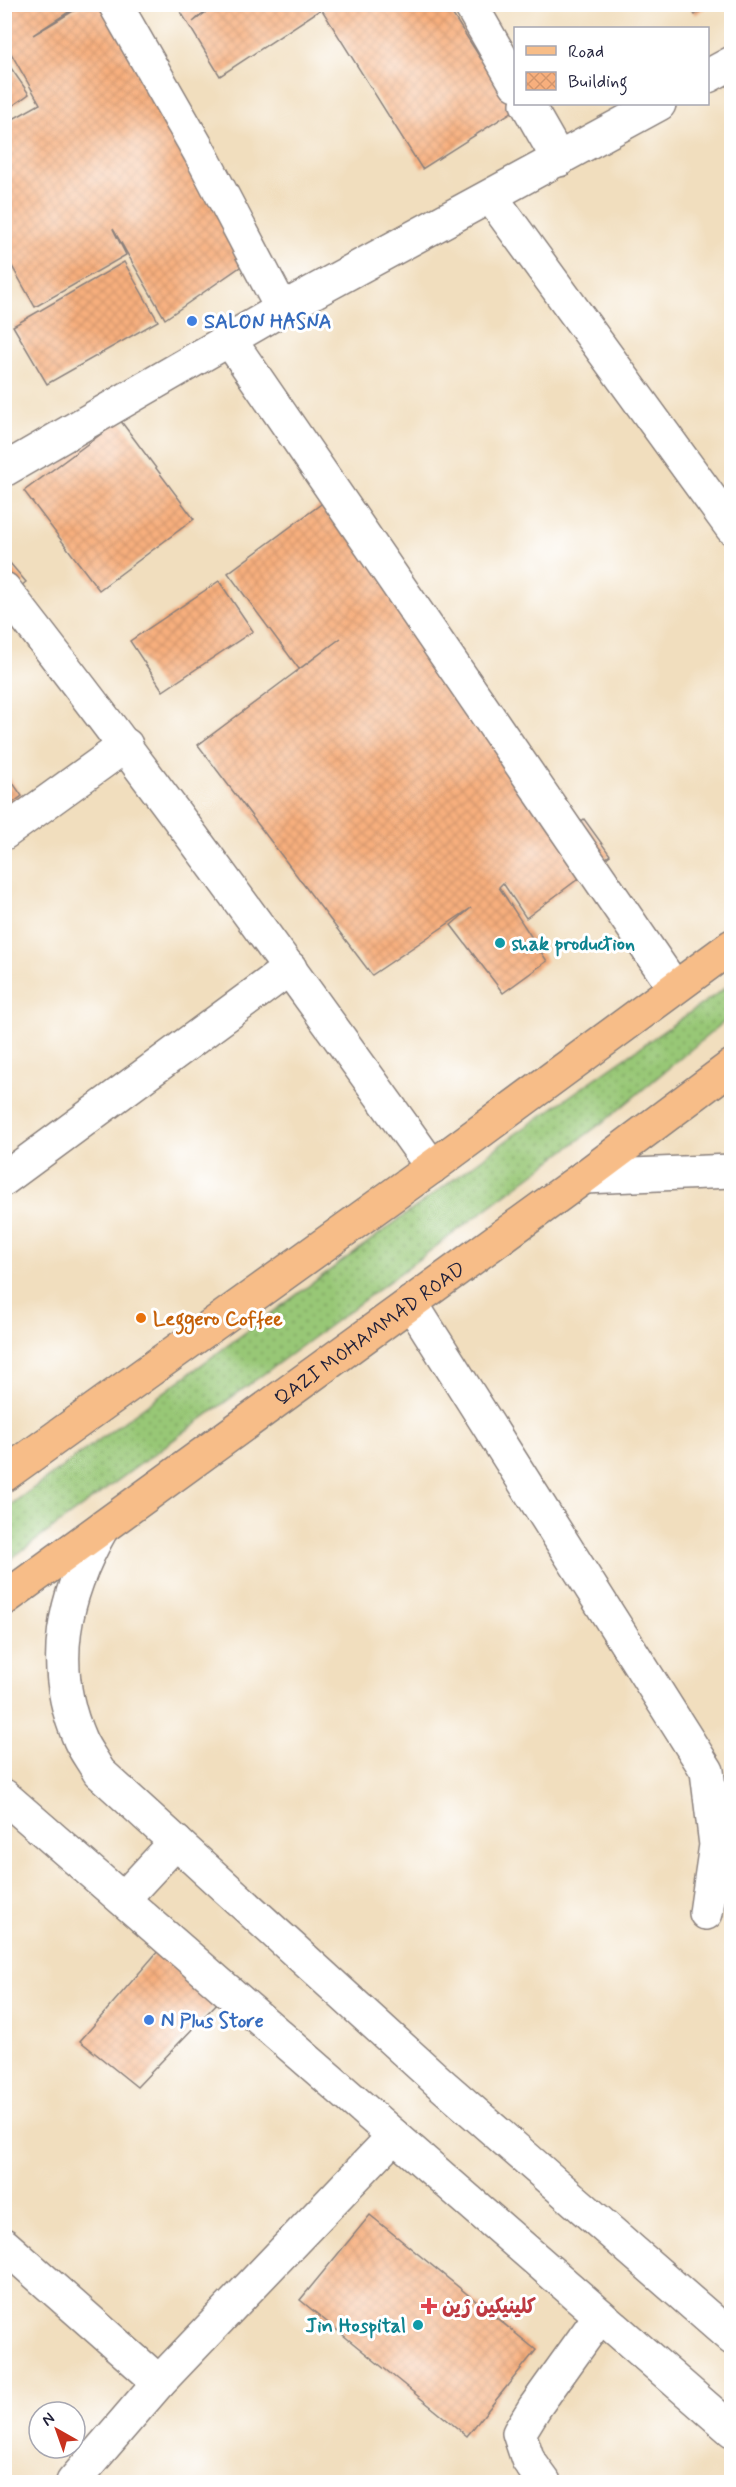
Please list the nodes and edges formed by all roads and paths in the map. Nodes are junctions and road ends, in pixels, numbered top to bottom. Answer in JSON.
{"nodes":[{"id":1,"x":115,"y":4,"type":"edge"},
{"id":2,"x":470,"y":4,"type":"edge"},
{"id":3,"x":732,"y":63,"type":"edge"},
{"id":4,"x":709,"y":75,"type":"edge"},
{"id":5,"x":514,"y":81,"type":"edge"},
{"id":6,"x":528,"y":105,"type":"edge"},
{"id":7,"x":657,"y":105,"type":"edge"},
{"id":8,"x":559,"y":160,"type":"junction"},
{"id":9,"x":491,"y":197,"type":"junction"},
{"id":10,"x":282,"y":309,"type":"junction"},
{"id":11,"x":229,"y":339,"type":"junction"},
{"id":12,"x":7,"y":463,"type":"edge"},
{"id":13,"x":729,"y":520,"type":"edge"},
{"id":14,"x":4,"y":589,"type":"edge"},
{"id":15,"x":126,"y":745,"type":"junction"},
{"id":16,"x":4,"y":833,"type":"edge"},
{"id":17,"x":732,"y":946,"type":"edge"},
{"id":18,"x":290,"y":968,"type":"junction"},
{"id":19,"x":674,"y":987,"type":"junction"},
{"id":20,"x":732,"y":1066,"type":"edge"},
{"id":21,"x":732,"y":1085,"type":"edge"},
{"id":22,"x":684,"y":1102,"type":"junction"},
{"id":23,"x":432,"y":1167,"type":"junction"},
{"id":24,"x":732,"y":1171,"type":"edge"},
{"id":25,"x":584,"y":1177,"type":"junction"},
{"id":26,"x":4,"y":1179,"type":"edge"},
{"id":27,"x":411,"y":1303,"type":"junction"},
{"id":28,"x":4,"y":1475,"type":"edge"},
{"id":29,"x":102,"y":1528,"type":"junction"},
{"id":30,"x":4,"y":1599,"type":"edge"},
{"id":31,"x":4,"y":1796,"type":"edge"},
{"id":32,"x":176,"y":1842,"type":"junction"},
{"id":33,"x":123,"y":1899,"type":"junction"},
{"id":34,"x":706,"y":1913,"type":"dead end"},
{"id":35,"x":394,"y":2136,"type":"junction"},
{"id":36,"x":4,"y":2245,"type":"edge"},
{"id":37,"x":600,"y":2316,"type":"junction"},
{"id":38,"x":732,"y":2338,"type":"edge"},
{"id":39,"x":159,"y":2382,"type":"junction"},
{"id":40,"x":732,"y":2430,"type":"edge"},
{"id":41,"x":80,"y":2480,"type":"edge"},
{"id":42,"x":544,"y":2482,"type":"edge"}],
"edges":[{"from":1,"to":10,"type":"street"},
{"from":2,"to":5,"type":"street"},
{"from":3,"to":4,"type":"street"},
{"from":6,"to":8,"type":"street"},
{"from":7,"to":8,"type":"street"},
{"from":8,"to":9,"type":"street"},
{"from":9,"to":10,"type":"street"},
{"from":9,"to":13,"type":"street"},
{"from":10,"to":11,"type":"street"},
{"from":11,"to":12,"type":"street"},
{"from":11,"to":19,"type":"street"},
{"from":14,"to":15,"type":"street"},
{"from":15,"to":16,"type":"street"},
{"from":15,"to":18,"type":"street"},
{"from":17,"to":19,"type":"main road"},
{"from":18,"to":23,"type":"street"},
{"from":18,"to":26,"type":"street"},
{"from":19,"to":23,"type":"main road"},
{"from":20,"to":22,"type":"main road","name":"QAZI MOHAMMAD ROAD"},
{"from":21,"to":22,"type":"street"},
{"from":22,"to":25,"type":"main road","name":"QAZI MOHAMMAD ROAD"},
{"from":23,"to":28,"type":"main road"},
{"from":24,"to":25,"type":"street"},
{"from":25,"to":27,"type":"main road","name":"QAZI MOHAMMAD ROAD"},
{"from":27,"to":29,"type":"main road","name":"QAZI MOHAMMAD ROAD"},
{"from":27,"to":34,"type":"street"},
{"from":29,"to":30,"type":"main road","name":"QAZI MOHAMMAD ROAD"},
{"from":29,"to":32,"type":"street"},
{"from":31,"to":33,"type":"street"},
{"from":32,"to":33,"type":"street"},
{"from":32,"to":38,"type":"street"},
{"from":33,"to":35,"type":"street"},
{"from":35,"to":37,"type":"street"},
{"from":35,"to":39,"type":"street"},
{"from":36,"to":39,"type":"street"},
{"from":37,"to":40,"type":"street"},
{"from":37,"to":42,"type":"street"},
{"from":39,"to":41,"type":"street"}]}
